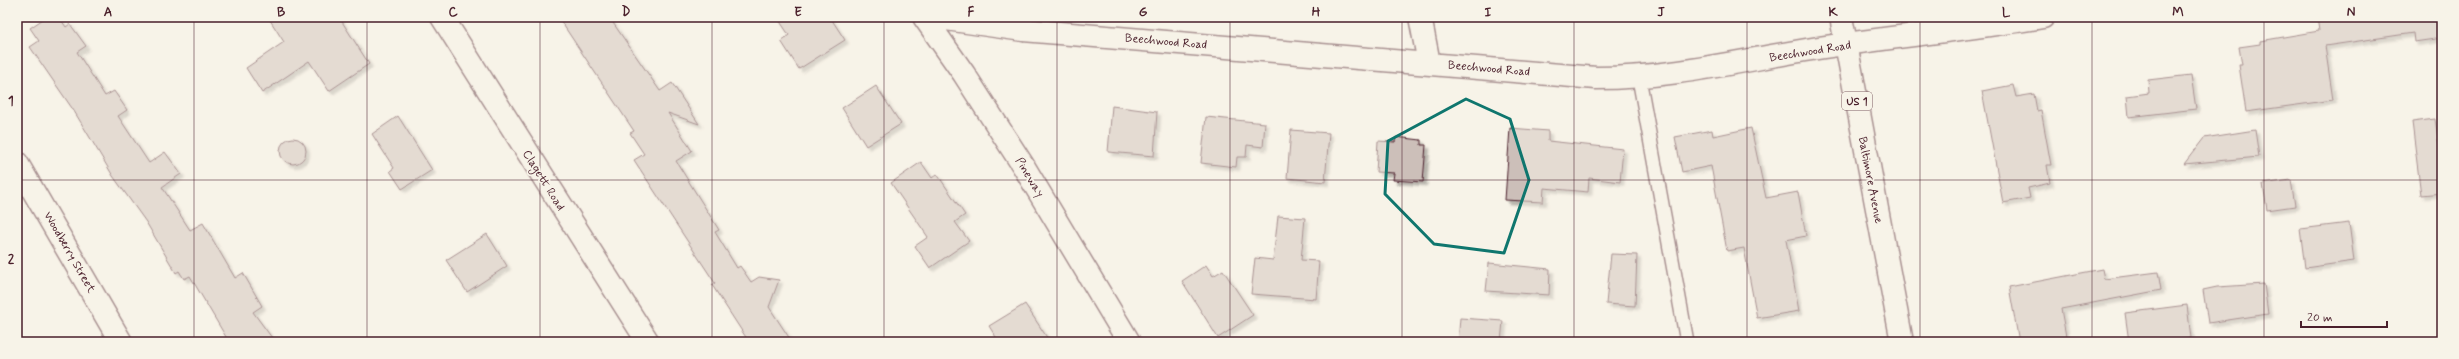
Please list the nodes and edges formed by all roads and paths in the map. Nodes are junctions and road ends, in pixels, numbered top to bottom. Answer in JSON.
{"nodes":[{"id":1,"x":442,"y":17,"type":"edge"},
{"id":2,"x":924,"y":17,"type":"edge"},
{"id":3,"x":932,"y":17,"type":"edge"},
{"id":4,"x":1420,"y":17,"type":"edge"},
{"id":5,"x":1841,"y":17,"type":"edge"},
{"id":6,"x":2043,"y":17,"type":"edge"},
{"id":7,"x":1846,"y":44,"type":"junction"},
{"id":8,"x":1429,"y":63,"type":"junction"},
{"id":9,"x":1639,"y":78,"type":"junction"},
{"id":10,"x":17,"y":163,"type":"edge"},
{"id":11,"x":121,"y":342,"type":"edge"},
{"id":12,"x":648,"y":342,"type":"edge"},
{"id":13,"x":1129,"y":342,"type":"edge"},
{"id":14,"x":1687,"y":342,"type":"edge"},
{"id":15,"x":1902,"y":342,"type":"edge"}],
"edges":[{"from":1,"to":12,"type":"street","name":"Clagett Road"},
{"from":2,"to":13,"type":"street","name":"Pineway"},
{"from":3,"to":8,"type":"street","name":"Beechwood Road"},
{"from":4,"to":8,"type":"street"},
{"from":5,"to":7,"type":"street","name":"Baltimore Avenue","number":"US 1"},
{"from":6,"to":7,"type":"street","name":"Beechwood Road"},
{"from":7,"to":9,"type":"street","name":"Beechwood Road"},
{"from":7,"to":15,"type":"street","name":"Baltimore Avenue","number":"US 1"},
{"from":8,"to":9,"type":"street","name":"Beechwood Road"},
{"from":9,"to":14,"type":"lane"},
{"from":10,"to":11,"type":"street","name":"Woodberry Street"}]}
